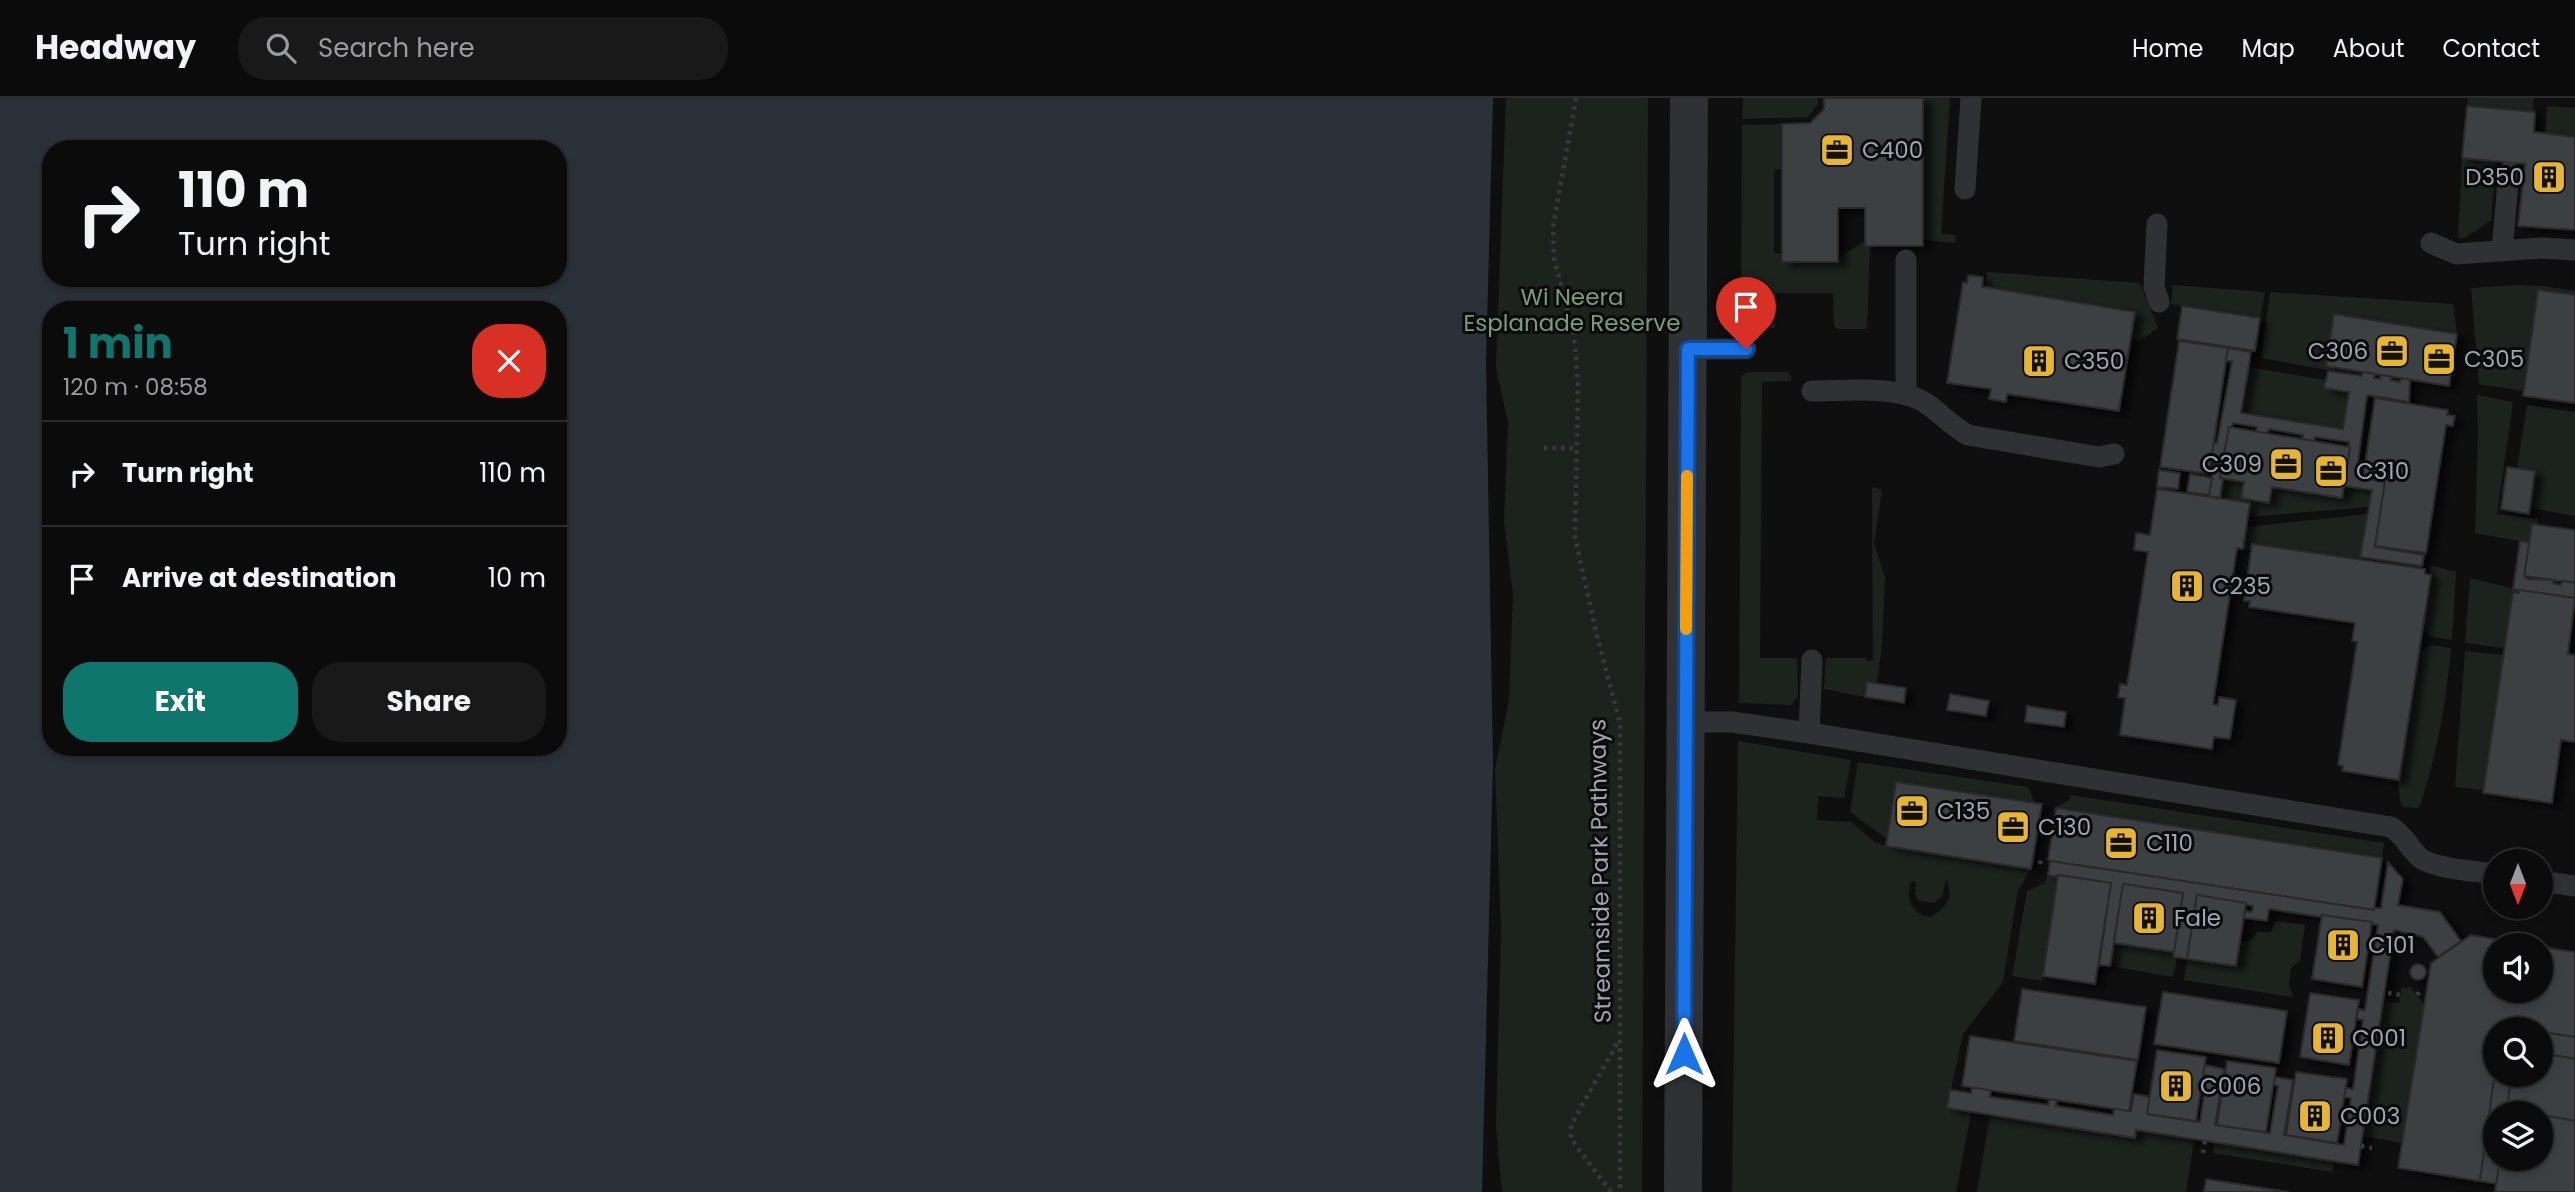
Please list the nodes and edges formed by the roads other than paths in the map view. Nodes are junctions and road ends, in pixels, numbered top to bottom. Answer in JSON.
{"nodes":[{"id":1,"x":1689,"y":98,"type":"edge"},
{"id":2,"x":1971,"y":98,"type":"edge"},
{"id":3,"x":2509,"y":172,"type":"dead end"},
{"id":4,"x":1965,"y":189,"type":"dead end"},
{"id":5,"x":2157,"y":224,"type":"dead end"},
{"id":6,"x":2431,"y":243,"type":"dead end"},
{"id":7,"x":2575,"y":250,"type":"edge"},
{"id":8,"x":2502,"y":251,"type":"junction"},
{"id":9,"x":1906,"y":260,"type":"dead end"},
{"id":10,"x":2160,"y":302,"type":"dead end"},
{"id":11,"x":1688,"y":349,"type":"junction"},
{"id":12,"x":1746,"y":349,"type":"dead end"},
{"id":13,"x":1812,"y":391,"type":"dead end"},
{"id":14,"x":1906,"y":395,"type":"junction"},
{"id":15,"x":2114,"y":454,"type":"dead end"},
{"id":16,"x":1812,"y":660,"type":"dead end"},
{"id":17,"x":1685,"y":722,"type":"junction"},
{"id":18,"x":1809,"y":733,"type":"junction"},
{"id":19,"x":2483,"y":872,"type":"edge"},
{"id":20,"x":2553,"y":883,"type":"edge"},
{"id":21,"x":2575,"y":886,"type":"edge"},
{"id":22,"x":1683,"y":1192,"type":"edge"}],
"edges":[{"from":1,"to":11,"type":"street"},
{"from":2,"to":4,"type":"lane"},
{"from":3,"to":8,"type":"lane"},
{"from":5,"to":10,"type":"lane"},
{"from":6,"to":8,"type":"lane"},
{"from":7,"to":8,"type":"lane"},
{"from":9,"to":14,"type":"lane"},
{"from":11,"to":12,"type":"lane"},
{"from":11,"to":17,"type":"street"},
{"from":13,"to":14,"type":"lane"},
{"from":14,"to":15,"type":"lane"},
{"from":16,"to":18,"type":"lane"},
{"from":17,"to":18,"type":"lane"},
{"from":17,"to":22,"type":"street"},
{"from":18,"to":19,"type":"lane"},
{"from":20,"to":21,"type":"lane"}]}
